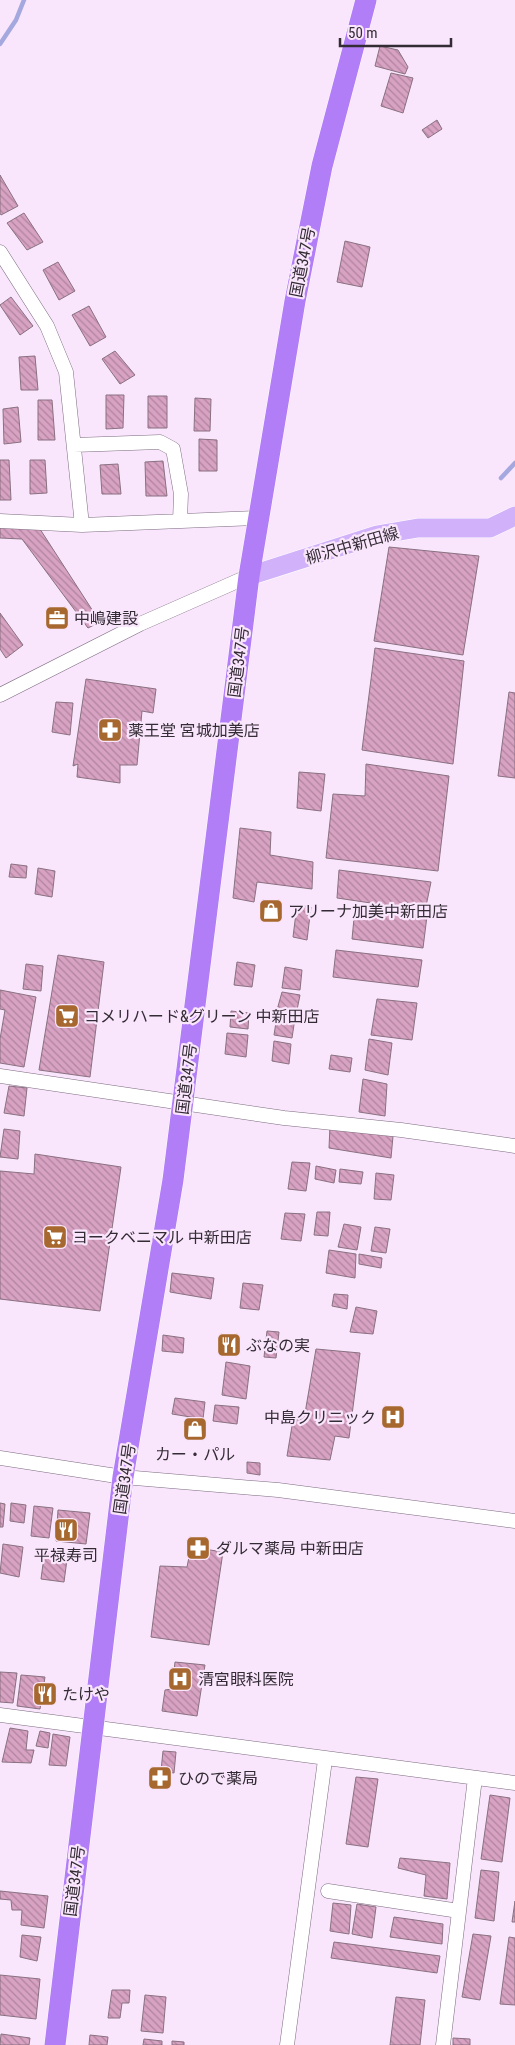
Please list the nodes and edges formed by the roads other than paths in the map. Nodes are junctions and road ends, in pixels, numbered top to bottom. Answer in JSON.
{"nodes":[{"id":1,"x":366,"y":0,"type":"edge"},
{"id":2,"x":0,"y":252,"type":"edge"},
{"id":3,"x":74,"y":445,"type":"junction"},
{"id":4,"x":515,"y":516,"type":"edge"},
{"id":5,"x":259,"y":518,"type":"junction"},
{"id":6,"x":0,"y":521,"type":"edge"},
{"id":7,"x":180,"y":521,"type":"junction"},
{"id":8,"x":82,"y":525,"type":"junction"},
{"id":9,"x":249,"y":576,"type":"junction"},
{"id":10,"x":0,"y":695,"type":"edge"},
{"id":11,"x":0,"y":1076,"type":"edge"},
{"id":12,"x":183,"y":1102,"type":"junction"},
{"id":13,"x":515,"y":1146,"type":"edge"},
{"id":14,"x":0,"y":1458,"type":"edge"},
{"id":15,"x":123,"y":1477,"type":"junction"},
{"id":16,"x":515,"y":1521,"type":"edge"},
{"id":17,"x":0,"y":1715,"type":"edge"},
{"id":18,"x":92,"y":1726,"type":"junction"},
{"id":19,"x":325,"y":1760,"type":"junction"},
{"id":20,"x":475,"y":1778,"type":"junction"},
{"id":21,"x":515,"y":1783,"type":"edge"},
{"id":22,"x":328,"y":1891,"type":"dead end"},
{"id":23,"x":459,"y":1912,"type":"junction"},
{"id":24,"x":55,"y":2045,"type":"edge"},
{"id":25,"x":287,"y":2045,"type":"edge"},
{"id":26,"x":443,"y":2045,"type":"edge"}],
"edges":[{"from":1,"to":5,"type":"highway","name":"国道347号"},
{"from":2,"to":3,"type":"street"},
{"from":3,"to":7,"type":"street"},
{"from":3,"to":8,"type":"street"},
{"from":4,"to":9,"type":"main road","name":"柳沢中新田線"},
{"from":5,"to":7,"type":"street"},
{"from":5,"to":9,"type":"highway","name":"国道347号"},
{"from":6,"to":8,"type":"street"},
{"from":7,"to":8,"type":"street"},
{"from":9,"to":10,"type":"street"},
{"from":9,"to":12,"type":"highway","name":"国道347号"},
{"from":11,"to":12,"type":"street"},
{"from":12,"to":13,"type":"street"},
{"from":12,"to":15,"type":"highway","name":"国道347号"},
{"from":14,"to":15,"type":"street"},
{"from":15,"to":16,"type":"street"},
{"from":15,"to":18,"type":"highway","name":"国道347号"},
{"from":17,"to":18,"type":"street"},
{"from":18,"to":19,"type":"street"},
{"from":18,"to":24,"type":"highway","name":"国道347号"},
{"from":19,"to":20,"type":"street"},
{"from":19,"to":25,"type":"street"},
{"from":20,"to":21,"type":"street"},
{"from":20,"to":23,"type":"street"},
{"from":22,"to":23,"type":"street"},
{"from":23,"to":26,"type":"street"}]}
